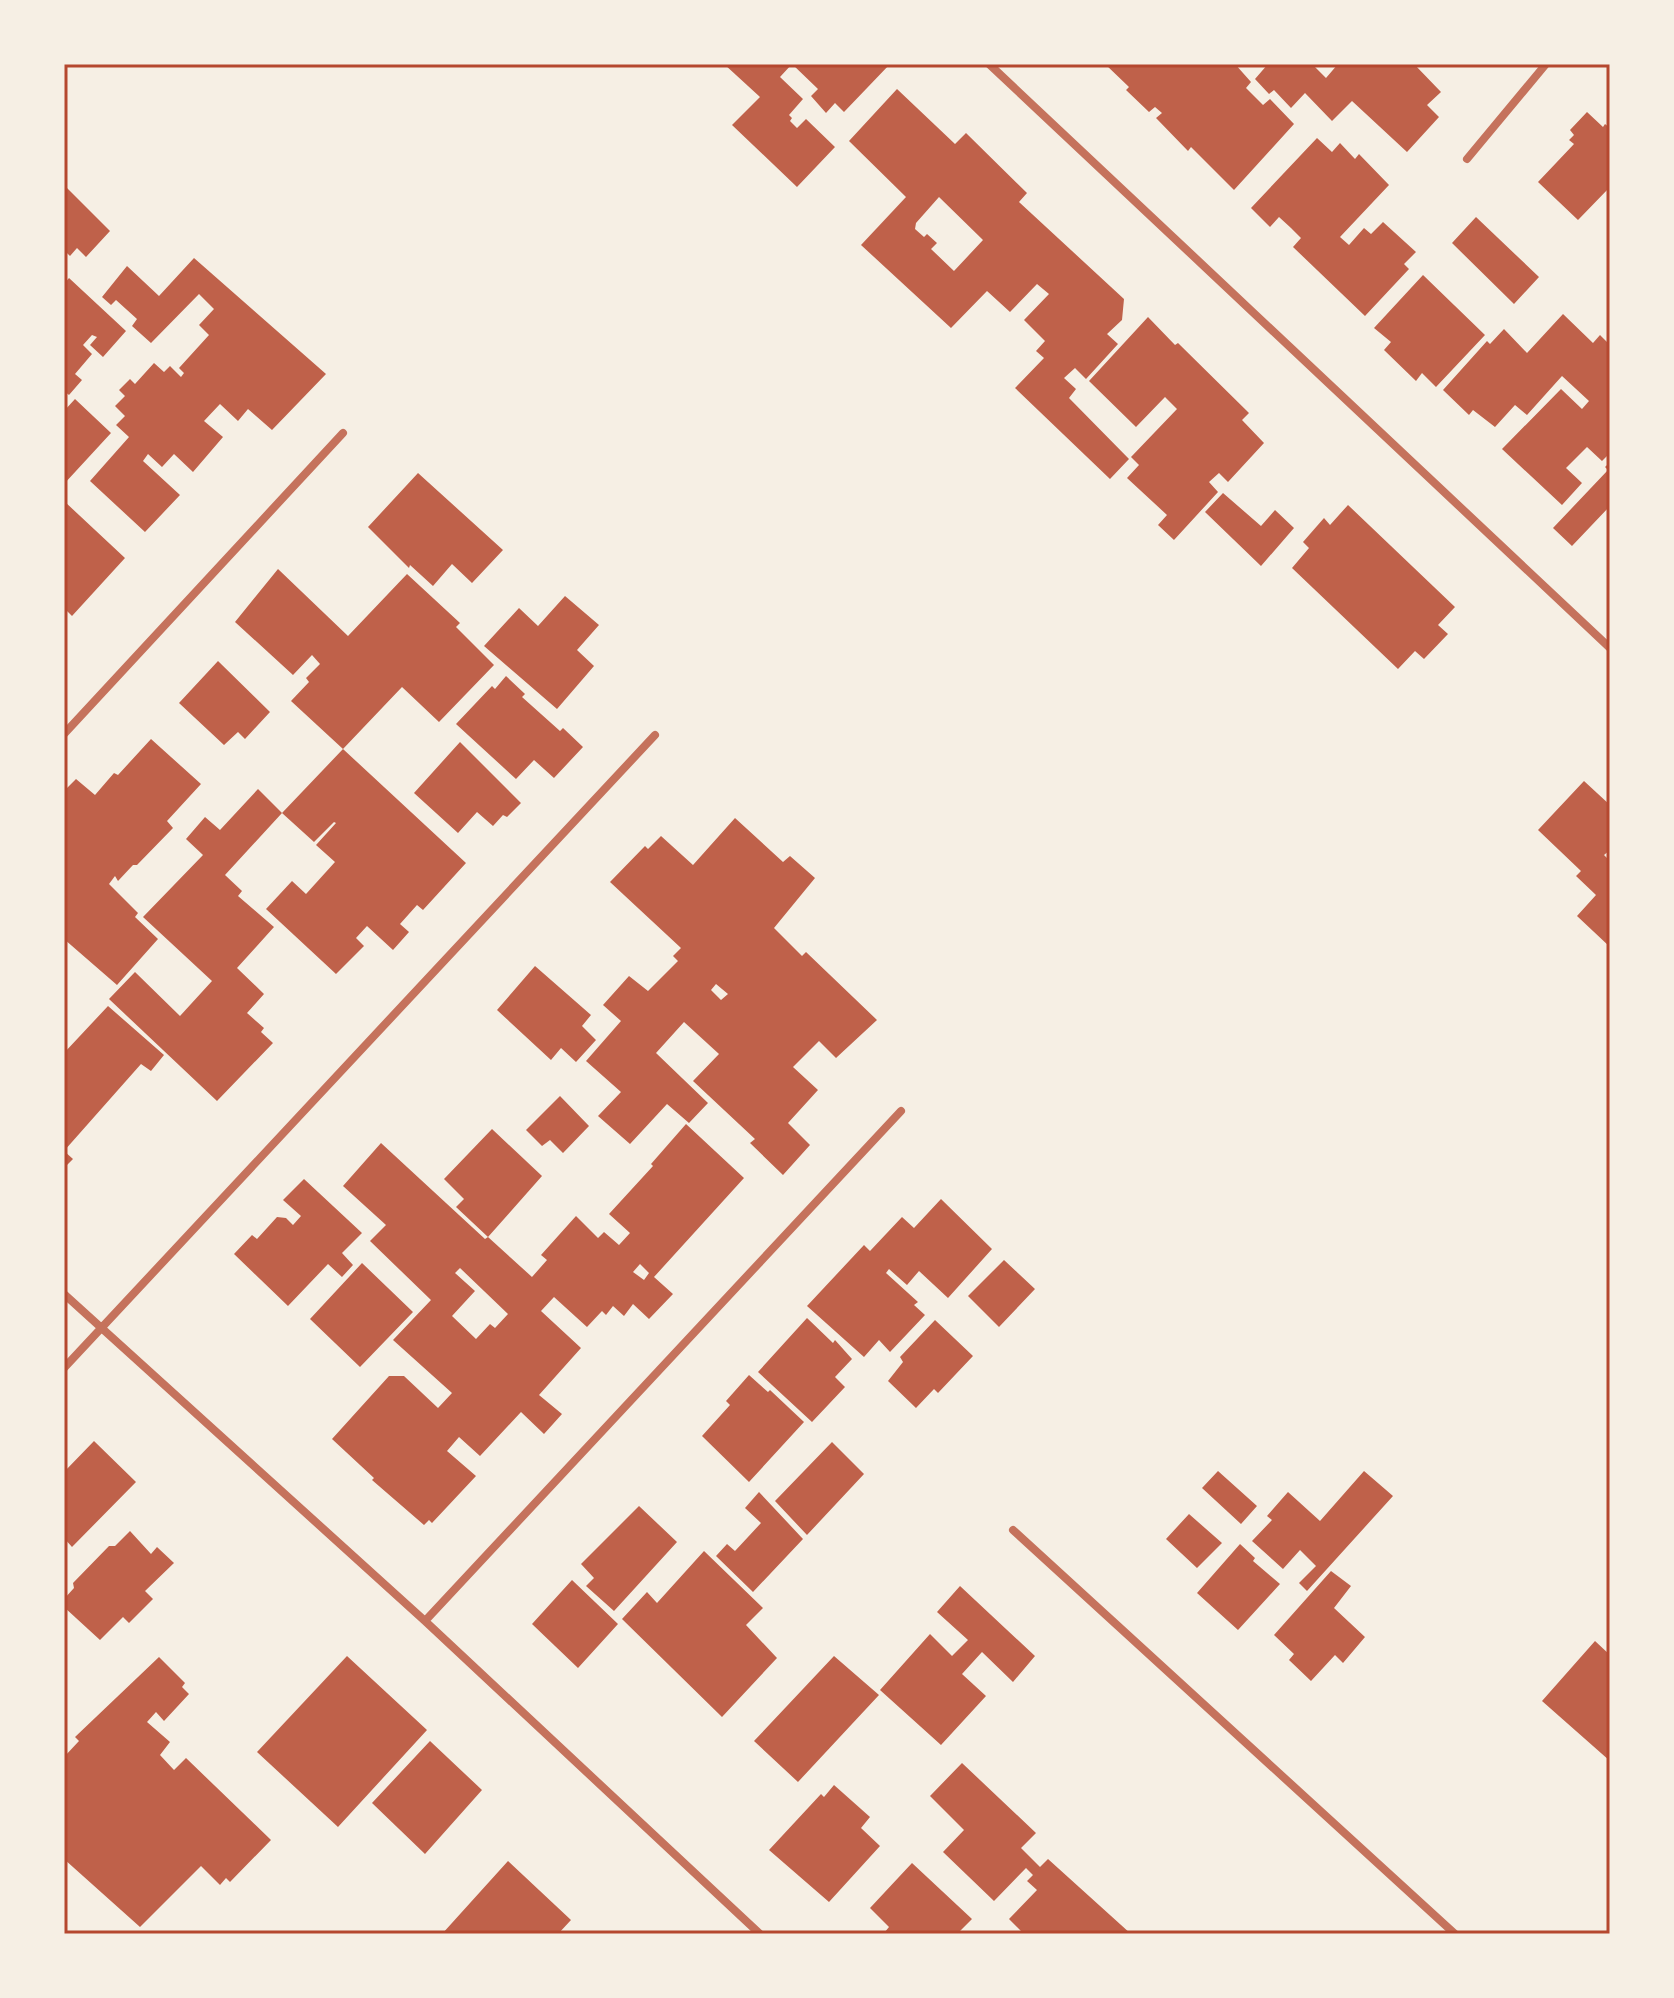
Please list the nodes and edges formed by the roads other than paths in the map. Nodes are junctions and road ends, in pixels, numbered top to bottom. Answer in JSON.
{"nodes":[{"id":1,"x":989,"y":64,"type":"edge"},
{"id":2,"x":1546,"y":64,"type":"edge"},
{"id":3,"x":1467,"y":159,"type":"dead end"},
{"id":4,"x":343,"y":433,"type":"dead end"},
{"id":5,"x":1610,"y":648,"type":"edge"},
{"id":6,"x":64,"y":734,"type":"edge"},
{"id":7,"x":655,"y":735,"type":"dead end"},
{"id":8,"x":901,"y":1111,"type":"dead end"},
{"id":9,"x":64,"y":1294,"type":"edge"},
{"id":10,"x":101,"y":1328,"type":"junction"},
{"id":11,"x":64,"y":1368,"type":"edge"},
{"id":12,"x":1013,"y":1530,"type":"dead end"},
{"id":13,"x":425,"y":1621,"type":"junction"},
{"id":14,"x":760,"y":1934,"type":"edge"},
{"id":15,"x":1455,"y":1934,"type":"edge"}],
"edges":[{"from":1,"to":5,"type":"street"},
{"from":2,"to":3,"type":"street"},
{"from":4,"to":6,"type":"street"},
{"from":7,"to":10,"type":"street"},
{"from":8,"to":13,"type":"street"},
{"from":9,"to":10,"type":"street"},
{"from":10,"to":11,"type":"street"},
{"from":10,"to":13,"type":"street"},
{"from":12,"to":15,"type":"street"},
{"from":13,"to":14,"type":"street"}]}
